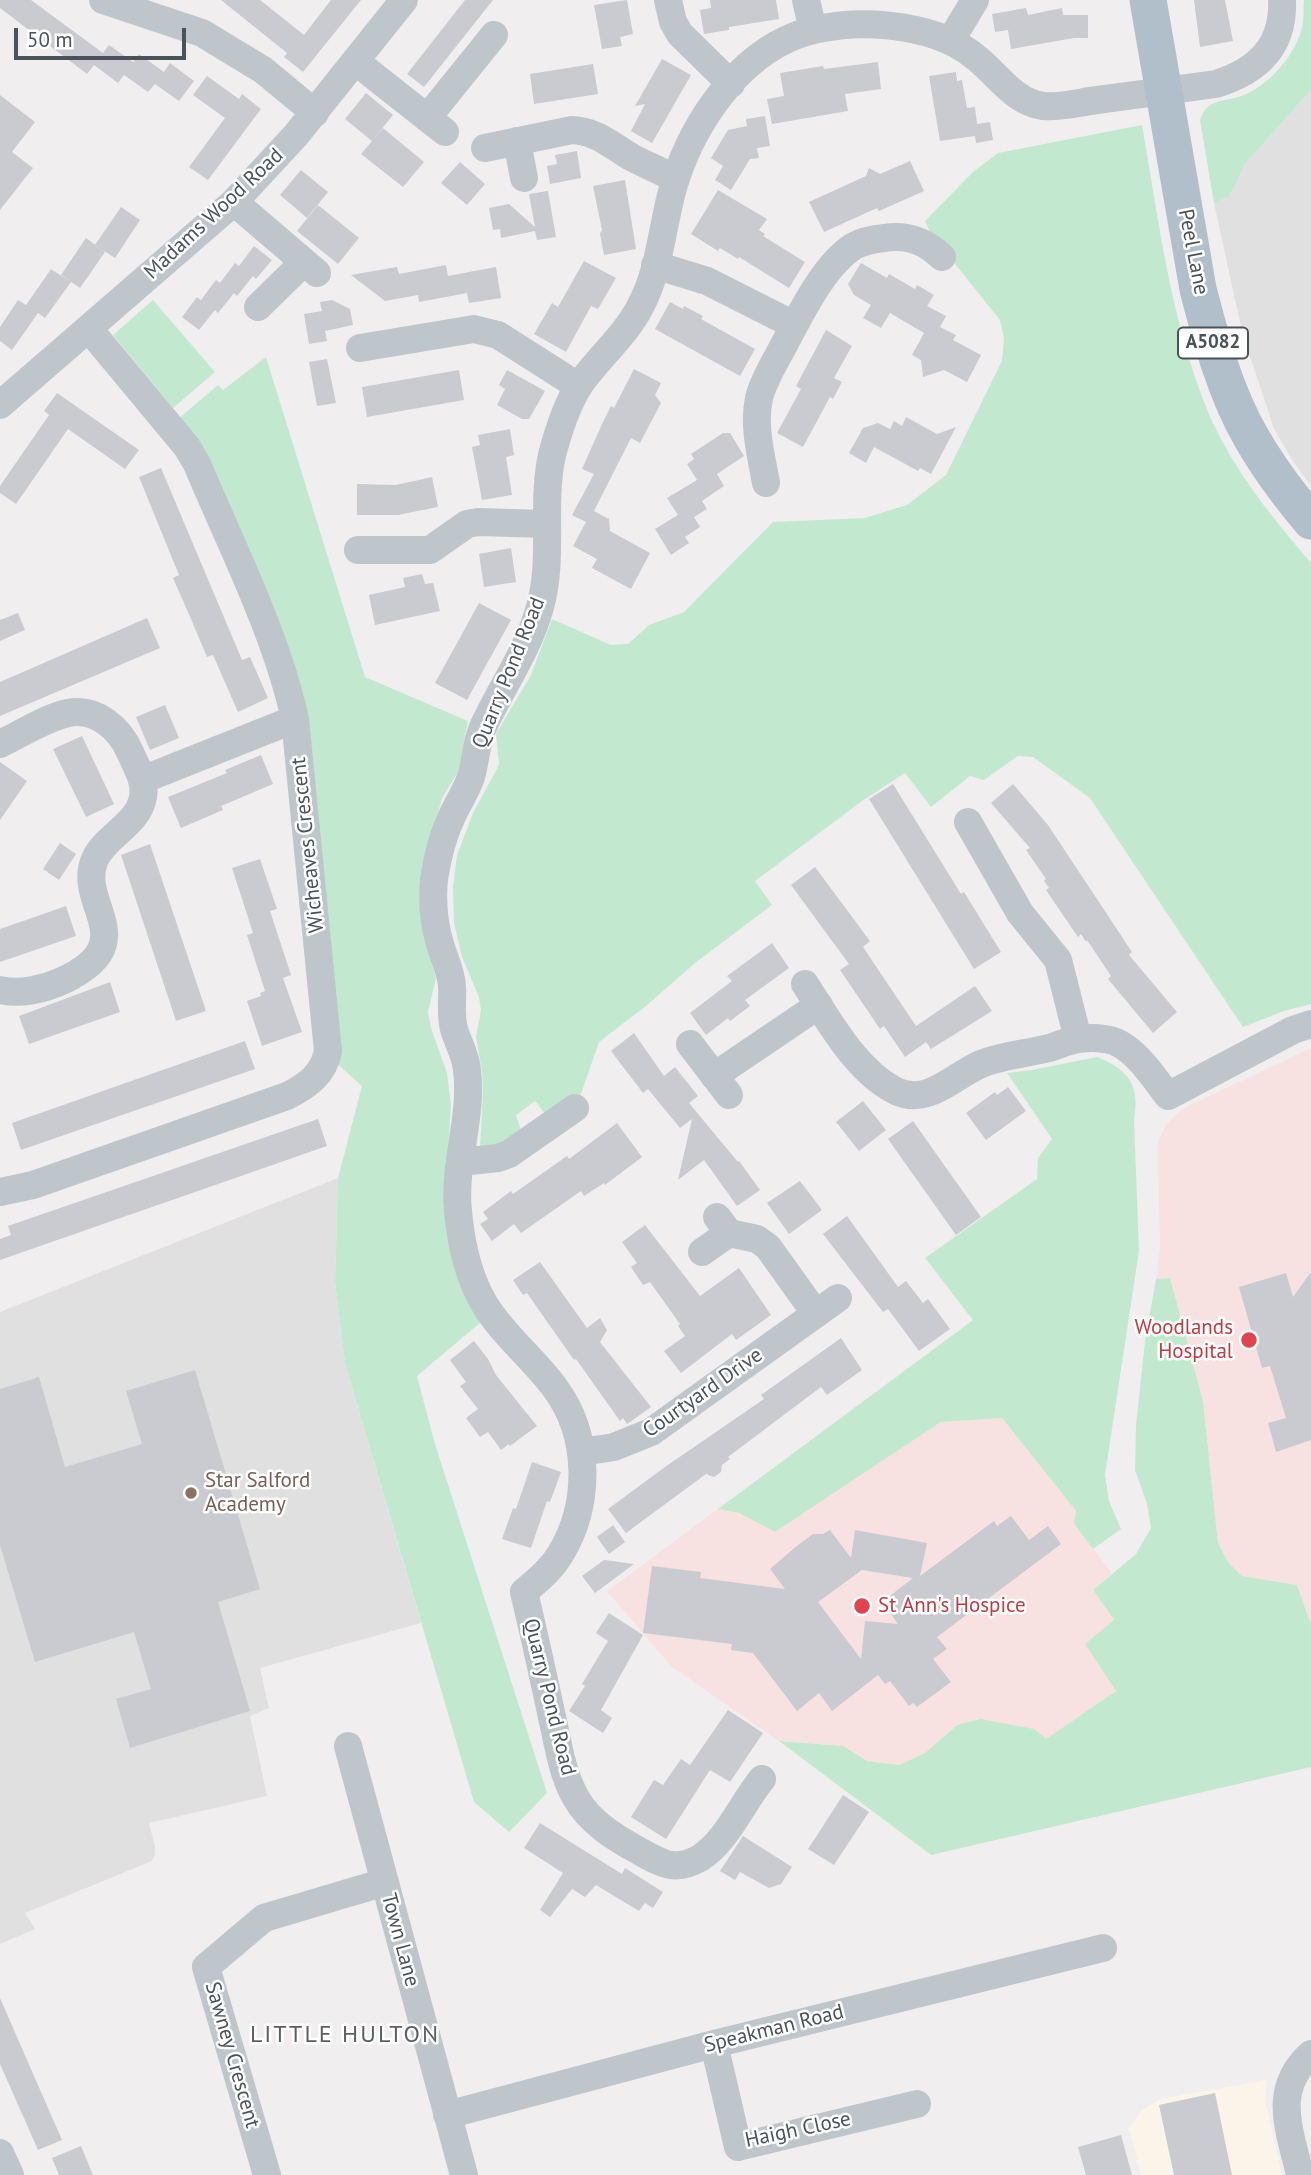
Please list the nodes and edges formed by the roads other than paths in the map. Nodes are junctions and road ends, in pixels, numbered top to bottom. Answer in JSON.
{"nodes":[{"id":1,"x":103,"y":0,"type":"edge"},
{"id":2,"x":404,"y":0,"type":"edge"},
{"id":3,"x":806,"y":0,"type":"edge"},
{"id":4,"x":975,"y":0,"type":"edge"},
{"id":5,"x":1148,"y":0,"type":"edge"},
{"id":6,"x":1282,"y":0,"type":"edge"},
{"id":7,"x":665,"y":17,"type":"edge"},
{"id":8,"x":813,"y":30,"type":"junction"},
{"id":9,"x":494,"y":35,"type":"dead end"},
{"id":10,"x":951,"y":40,"type":"junction"},
{"id":11,"x":355,"y":61,"type":"junction"},
{"id":12,"x":731,"y":84,"type":"junction"},
{"id":13,"x":1163,"y":91,"type":"junction"},
{"id":14,"x":315,"y":113,"type":"junction"},
{"id":15,"x":517,"y":141,"type":"junction"},
{"id":16,"x":485,"y":148,"type":"dead end"},
{"id":17,"x":524,"y":178,"type":"dead end"},
{"id":18,"x":676,"y":178,"type":"junction"},
{"id":19,"x":234,"y":202,"type":"junction"},
{"id":20,"x":942,"y":257,"type":"dead end"},
{"id":21,"x":655,"y":265,"type":"junction"},
{"id":22,"x":258,"y":307,"type":"dead end"},
{"id":23,"x":794,"y":325,"type":"junction"},
{"id":24,"x":89,"y":329,"type":"junction"},
{"id":25,"x":360,"y":348,"type":"dead end"},
{"id":26,"x":579,"y":386,"type":"junction"},
{"id":27,"x":0,"y":405,"type":"edge"},
{"id":28,"x":768,"y":489,"type":"dead end"},
{"id":29,"x":1311,"y":521,"type":"edge"},
{"id":30,"x":546,"y":524,"type":"junction"},
{"id":31,"x":353,"y":552,"type":"dead end"},
{"id":32,"x":295,"y":719,"type":"junction"},
{"id":33,"x":0,"y":744,"type":"edge"},
{"id":34,"x":142,"y":780,"type":"junction"},
{"id":35,"x":968,"y":822,"type":"dead end"},
{"id":36,"x":0,"y":990,"type":"edge"},
{"id":37,"x":1311,"y":1024,"type":"edge"},
{"id":38,"x":1079,"y":1038,"type":"junction"},
{"id":39,"x":690,"y":1044,"type":"dead end"},
{"id":40,"x":575,"y":1108,"type":"dead end"},
{"id":41,"x":460,"y":1162,"type":"junction"},
{"id":42,"x":0,"y":1192,"type":"edge"},
{"id":43,"x":702,"y":1252,"type":"dead end"},
{"id":44,"x":582,"y":1452,"type":"junction"},
{"id":45,"x":348,"y":1746,"type":"dead end"},
{"id":46,"x":762,"y":1779,"type":"dead end"},
{"id":47,"x":385,"y":1882,"type":"junction"},
{"id":48,"x":1103,"y":1948,"type":"dead end"},
{"id":49,"x":714,"y":2044,"type":"junction"},
{"id":50,"x":1311,"y":2054,"type":"edge"},
{"id":51,"x":917,"y":2104,"type":"dead end"},
{"id":52,"x":447,"y":2115,"type":"junction"},
{"id":53,"x":0,"y":2153,"type":"edge"},
{"id":54,"x":10,"y":2175,"type":"edge"},
{"id":55,"x":267,"y":2175,"type":"edge"},
{"id":56,"x":464,"y":2175,"type":"edge"},
{"id":57,"x":1300,"y":2175,"type":"edge"}],
"edges":[{"from":1,"to":14,"type":"street"},
{"from":2,"to":11,"type":"street","name":"Madams Wood Road"},
{"from":3,"to":8,"type":"street"},
{"from":4,"to":10,"type":"street"},
{"from":5,"to":13,"type":"main road","name":"Peel Lane","number":"A5082"},
{"from":6,"to":13,"type":"street","name":"Quarry Pond Road"},
{"from":7,"to":12,"type":"street"},
{"from":8,"to":10,"type":"street","name":"Quarry Pond Road"},
{"from":8,"to":12,"type":"street","name":"Quarry Pond Road"},
{"from":9,"to":11,"type":"street"},
{"from":10,"to":13,"type":"street","name":"Quarry Pond Road"},
{"from":11,"to":14,"type":"street","name":"Madams Wood Road"},
{"from":12,"to":18,"type":"street","name":"Quarry Pond Road"},
{"from":13,"to":29,"type":"main road","name":"Peel Lane","number":"A5082"},
{"from":14,"to":19,"type":"street","name":"Madams Wood Road"},
{"from":15,"to":16,"type":"street"},
{"from":15,"to":17,"type":"street"},
{"from":15,"to":18,"type":"street"},
{"from":18,"to":21,"type":"street","name":"Quarry Pond Road"},
{"from":19,"to":22,"type":"street"},
{"from":19,"to":24,"type":"street","name":"Madams Wood Road"},
{"from":20,"to":23,"type":"street"},
{"from":21,"to":23,"type":"street"},
{"from":21,"to":26,"type":"street","name":"Quarry Pond Road"},
{"from":23,"to":28,"type":"street"},
{"from":24,"to":27,"type":"street","name":"Madams Wood Road"},
{"from":24,"to":32,"type":"street","name":"Wicheaves Crescent"},
{"from":25,"to":26,"type":"street"},
{"from":26,"to":30,"type":"street","name":"Quarry Pond Road"},
{"from":30,"to":31,"type":"street"},
{"from":30,"to":41,"type":"street","name":"Quarry Pond Road"},
{"from":32,"to":34,"type":"street"},
{"from":32,"to":42,"type":"street","name":"Wicheaves Crescent"},
{"from":33,"to":34,"type":"street"},
{"from":34,"to":36,"type":"street"},
{"from":35,"to":38,"type":"street"},
{"from":37,"to":38,"type":"street"},
{"from":38,"to":39,"type":"street"},
{"from":40,"to":41,"type":"street"},
{"from":41,"to":44,"type":"street","name":"Quarry Pond Road"},
{"from":43,"to":44,"type":"street","name":"Courtyard Drive"},
{"from":44,"to":46,"type":"street","name":"Quarry Pond Road"},
{"from":45,"to":47,"type":"street","name":"Town Lane"},
{"from":47,"to":52,"type":"street","name":"Town Lane"},
{"from":47,"to":55,"type":"street","name":"Sawney Crescent"},
{"from":48,"to":49,"type":"street","name":"Speakman Road"},
{"from":49,"to":51,"type":"street","name":"Haigh Close"},
{"from":49,"to":52,"type":"street","name":"Speakman Road"},
{"from":50,"to":57,"type":"street"},
{"from":52,"to":56,"type":"street","name":"Town Lane"},
{"from":53,"to":54,"type":"street"}]}
